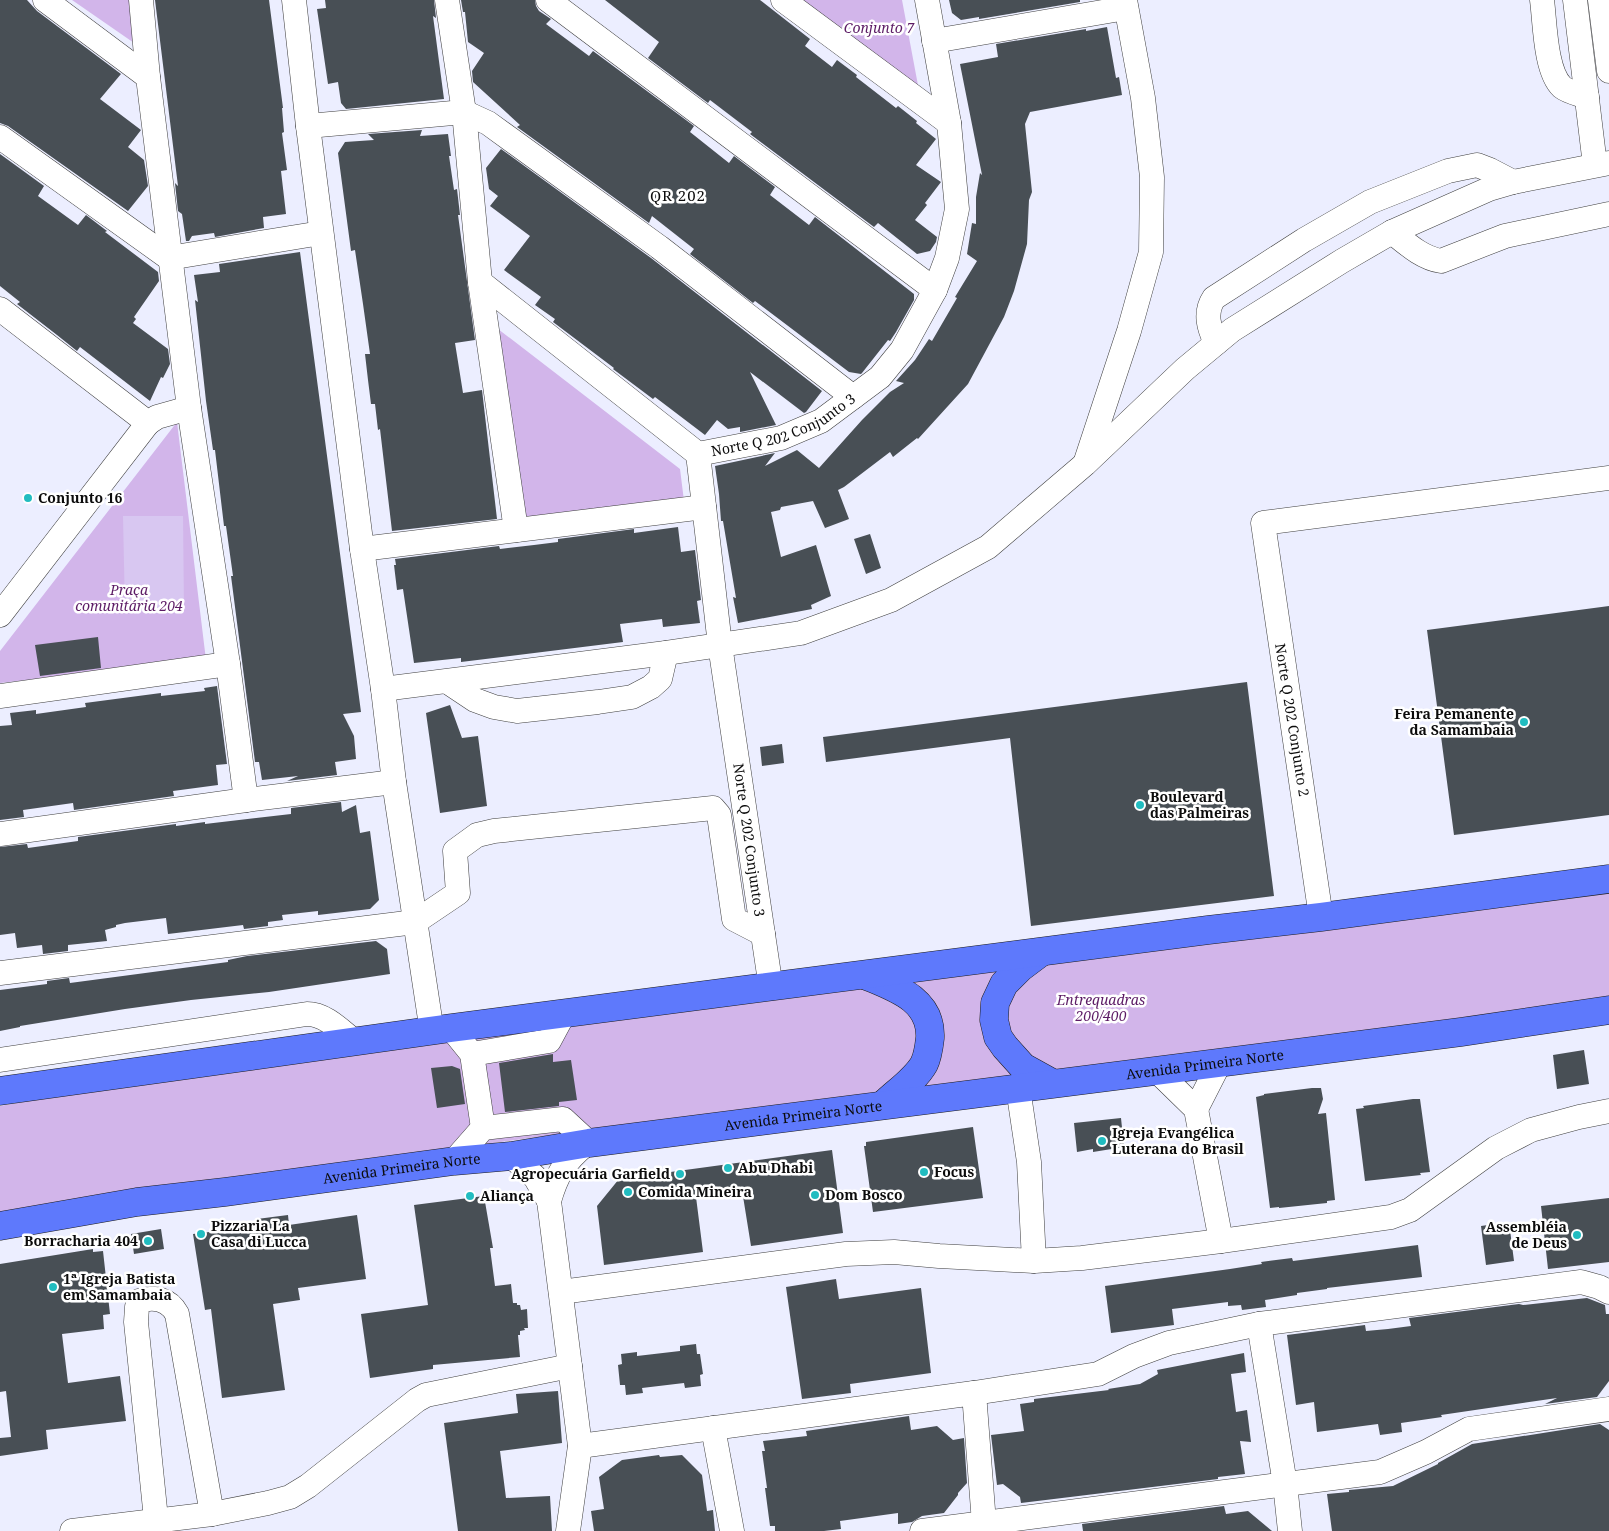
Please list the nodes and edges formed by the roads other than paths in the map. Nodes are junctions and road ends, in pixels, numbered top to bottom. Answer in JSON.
{"nodes":[{"id":1,"x":45,"y":0,"type":"edge"},
{"id":2,"x":141,"y":0,"type":"edge"},
{"id":3,"x":294,"y":0,"type":"edge"},
{"id":4,"x":447,"y":0,"type":"edge"},
{"id":5,"x":548,"y":0,"type":"edge"},
{"id":6,"x":783,"y":0,"type":"edge"},
{"id":7,"x":927,"y":0,"type":"edge"},
{"id":8,"x":1542,"y":0,"type":"edge"},
{"id":9,"x":1575,"y":0,"type":"edge"},
{"id":10,"x":1600,"y":0,"type":"edge"},
{"id":11,"x":1126,"y":4,"type":"edge"},
{"id":12,"x":934,"y":41,"type":"junction"},
{"id":13,"x":1609,"y":71,"type":"edge"},
{"id":14,"x":148,"y":76,"type":"junction"},
{"id":15,"x":1587,"y":97,"type":"junction"},
{"id":16,"x":464,"y":112,"type":"junction"},
{"id":17,"x":949,"y":123,"type":"junction"},
{"id":18,"x":308,"y":126,"type":"junction"},
{"id":19,"x":0,"y":137,"type":"edge"},
{"id":20,"x":1602,"y":164,"type":"edge"},
{"id":21,"x":1513,"y":182,"type":"junction"},
{"id":22,"x":1609,"y":214,"type":"edge"},
{"id":23,"x":1392,"y":232,"type":"junction"},
{"id":24,"x":322,"y":233,"type":"junction"},
{"id":25,"x":169,"y":258,"type":"junction"},
{"id":26,"x":480,"y":282,"type":"junction"},
{"id":27,"x":935,"y":290,"type":"junction"},
{"id":28,"x":0,"y":309,"type":"edge"},
{"id":29,"x":1216,"y":343,"type":"junction"},
{"id":30,"x":853,"y":397,"type":"junction"},
{"id":31,"x":189,"y":408,"type":"junction"},
{"id":32,"x":148,"y":423,"type":"junction"},
{"id":33,"x":698,"y":454,"type":"junction"},
{"id":34,"x":1085,"y":464,"type":"junction"},
{"id":35,"x":1609,"y":478,"type":"edge"},
{"id":36,"x":704,"y":506,"type":"junction"},
{"id":37,"x":516,"y":530,"type":"junction"},
{"id":38,"x":362,"y":549,"type":"junction"},
{"id":39,"x":0,"y":615,"type":"edge"},
{"id":40,"x":720,"y":645,"type":"junction"},
{"id":41,"x":666,"y":653,"type":"junction"},
{"id":42,"x":228,"y":664,"type":"junction"},
{"id":43,"x":448,"y":682,"type":"junction"},
{"id":44,"x":383,"y":689,"type":"junction"},
{"id":45,"x":0,"y":696,"type":"edge"},
{"id":46,"x":394,"y":782,"type":"junction"},
{"id":47,"x":246,"y":800,"type":"junction"},
{"id":48,"x":0,"y":834,"type":"edge"},
{"id":49,"x":1609,"y":879,"type":"edge"},
{"id":50,"x":1321,"y":917,"type":"junction"},
{"id":51,"x":415,"y":922,"type":"junction"},
{"id":52,"x":763,"y":934,"type":"junction"},
{"id":53,"x":1040,"y":953,"type":"junction"},
{"id":54,"x":0,"y":973,"type":"edge"},
{"id":55,"x":866,"y":975,"type":"junction"},
{"id":56,"x":771,"y":988,"type":"junction"},
{"id":57,"x":1609,"y":1010,"type":"edge"},
{"id":58,"x":563,"y":1015,"type":"junction"},
{"id":59,"x":442,"y":1030,"type":"junction"},
{"id":60,"x":355,"y":1042,"type":"junction"},
{"id":61,"x":472,"y":1054,"type":"junction"},
{"id":62,"x":0,"y":1060,"type":"edge"},
{"id":63,"x":1220,"y":1062,"type":"junction"},
{"id":64,"x":1156,"y":1070,"type":"junction"},
{"id":65,"x":1052,"y":1083,"type":"junction"},
{"id":66,"x":1018,"y":1088,"type":"junction"},
{"id":67,"x":0,"y":1091,"type":"edge"},
{"id":68,"x":883,"y":1105,"type":"junction"},
{"id":69,"x":1196,"y":1109,"type":"junction"},
{"id":70,"x":1609,"y":1111,"type":"edge"},
{"id":71,"x":483,"y":1128,"type":"junction"},
{"id":72,"x":587,"y":1144,"type":"junction"},
{"id":73,"x":510,"y":1156,"type":"junction"},
{"id":74,"x":454,"y":1161,"type":"junction"},
{"id":75,"x":550,"y":1201,"type":"junction"},
{"id":76,"x":0,"y":1226,"type":"edge"},
{"id":77,"x":1221,"y":1241,"type":"junction"},
{"id":78,"x":1034,"y":1261,"type":"junction"},
{"id":79,"x":560,"y":1292,"type":"junction"},
{"id":80,"x":1609,"y":1292,"type":"edge"},
{"id":81,"x":1259,"y":1324,"type":"junction"},
{"id":82,"x":570,"y":1366,"type":"junction"},
{"id":83,"x":974,"y":1393,"type":"junction"},
{"id":84,"x":1609,"y":1409,"type":"edge"},
{"id":85,"x":713,"y":1428,"type":"junction"},
{"id":86,"x":580,"y":1446,"type":"junction"},
{"id":87,"x":1285,"y":1484,"type":"junction"},
{"id":88,"x":212,"y":1514,"type":"junction"},
{"id":89,"x":156,"y":1519,"type":"junction"},
{"id":90,"x":998,"y":1525,"type":"edge"},
{"id":91,"x":72,"y":1531,"type":"edge"},
{"id":92,"x":568,"y":1531,"type":"edge"},
{"id":93,"x":732,"y":1531,"type":"edge"},
{"id":94,"x":922,"y":1531,"type":"edge"},
{"id":95,"x":1290,"y":1531,"type":"edge"}],
"edges":[{"from":1,"to":14,"type":"street"},
{"from":2,"to":14,"type":"street"},
{"from":3,"to":18,"type":"street"},
{"from":4,"to":16,"type":"street"},
{"from":5,"to":27,"type":"street"},
{"from":6,"to":17,"type":"street"},
{"from":7,"to":12,"type":"street","name":"Norte Q 202 Conjunto 3"},
{"from":8,"to":15,"type":"street"},
{"from":9,"to":15,"type":"street"},
{"from":10,"to":13,"type":"street"},
{"from":11,"to":12,"type":"street"},
{"from":11,"to":34,"type":"street"},
{"from":12,"to":17,"type":"street","name":"Norte Q 202 Conjunto 3"},
{"from":14,"to":25,"type":"street"},
{"from":15,"to":20,"type":"street"},
{"from":16,"to":18,"type":"street"},
{"from":16,"to":26,"type":"street"},
{"from":16,"to":30,"type":"street"},
{"from":17,"to":27,"type":"street","name":"Norte Q 202 Conjunto 3"},
{"from":18,"to":24,"type":"street"},
{"from":19,"to":25,"type":"street"},
{"from":20,"to":21,"type":"street"},
{"from":21,"to":23,"type":"street"},
{"from":21,"to":29,"type":"street"},
{"from":22,"to":23,"type":"street"},
{"from":23,"to":29,"type":"street"},
{"from":24,"to":25,"type":"street"},
{"from":24,"to":38,"type":"street"},
{"from":25,"to":31,"type":"street"},
{"from":26,"to":33,"type":"street"},
{"from":26,"to":37,"type":"street"},
{"from":27,"to":30,"type":"street","name":"Norte Q 202 Conjunto 3"},
{"from":28,"to":32,"type":"street"},
{"from":29,"to":34,"type":"street"},
{"from":30,"to":33,"type":"street","name":"Norte Q 202 Conjunto 3"},
{"from":31,"to":32,"type":"street"},
{"from":31,"to":42,"type":"street"},
{"from":32,"to":39,"type":"street"},
{"from":33,"to":36,"type":"street","name":"Norte Q 202 Conjunto 3"},
{"from":34,"to":40,"type":"street"},
{"from":35,"to":50,"type":"street","name":"Norte Q 202 Conjunto 2"},
{"from":36,"to":37,"type":"street"},
{"from":36,"to":40,"type":"street","name":"Norte Q 202 Conjunto 3"},
{"from":37,"to":38,"type":"street"},
{"from":38,"to":44,"type":"street"},
{"from":40,"to":41,"type":"street"},
{"from":40,"to":52,"type":"street","name":"Norte Q 202 Conjunto 3"},
{"from":41,"to":43,"type":"street"},
{"from":41,"to":43,"type":"street"},
{"from":42,"to":45,"type":"street"},
{"from":42,"to":47,"type":"street"},
{"from":43,"to":44,"type":"street"},
{"from":44,"to":46,"type":"street"},
{"from":46,"to":47,"type":"street"},
{"from":46,"to":51,"type":"street"},
{"from":47,"to":48,"type":"street"},
{"from":49,"to":50,"type":"main road"},
{"from":50,"to":53,"type":"main road"},
{"from":51,"to":52,"type":"street"},
{"from":51,"to":54,"type":"street"},
{"from":51,"to":59,"type":"street"},
{"from":52,"to":56,"type":"street","name":"Norte Q 202 Conjunto 3"},
{"from":53,"to":55,"type":"main road"},
{"from":53,"to":65,"type":"main road"},
{"from":55,"to":56,"type":"main road"},
{"from":55,"to":68,"type":"main road"},
{"from":56,"to":58,"type":"main road"},
{"from":57,"to":63,"type":"main road","name":"Avenida Primeira Norte"},
{"from":58,"to":59,"type":"main road"},
{"from":58,"to":61,"type":"street"},
{"from":59,"to":60,"type":"main road"},
{"from":59,"to":61,"type":"street"},
{"from":60,"to":62,"type":"street"},
{"from":60,"to":67,"type":"main road"},
{"from":61,"to":71,"type":"street"},
{"from":63,"to":64,"type":"main road","name":"Avenida Primeira Norte"},
{"from":63,"to":69,"type":"street"},
{"from":64,"to":65,"type":"main road","name":"Avenida Primeira Norte"},
{"from":64,"to":69,"type":"street"},
{"from":65,"to":66,"type":"main road","name":"Avenida Primeira Norte"},
{"from":66,"to":68,"type":"main road","name":"Avenida Primeira Norte"},
{"from":66,"to":78,"type":"street"},
{"from":68,"to":72,"type":"main road","name":"Avenida Primeira Norte"},
{"from":69,"to":77,"type":"street"},
{"from":70,"to":77,"type":"street"},
{"from":71,"to":72,"type":"street"},
{"from":71,"to":74,"type":"street"},
{"from":72,"to":73,"type":"main road","name":"Avenida Primeira Norte"},
{"from":72,"to":75,"type":"street"},
{"from":73,"to":74,"type":"main road","name":"Avenida Primeira Norte"},
{"from":73,"to":75,"type":"street"},
{"from":74,"to":76,"type":"main road","name":"Avenida Primeira Norte"},
{"from":75,"to":79,"type":"street"},
{"from":77,"to":78,"type":"street"},
{"from":78,"to":79,"type":"street"},
{"from":79,"to":82,"type":"street"},
{"from":80,"to":81,"type":"street"},
{"from":81,"to":83,"type":"street"},
{"from":81,"to":87,"type":"street"},
{"from":82,"to":86,"type":"street"},
{"from":82,"to":88,"type":"street"},
{"from":83,"to":85,"type":"street"},
{"from":83,"to":90,"type":"street"},
{"from":84,"to":87,"type":"street"},
{"from":85,"to":86,"type":"street"},
{"from":85,"to":93,"type":"street"},
{"from":86,"to":92,"type":"street"},
{"from":87,"to":90,"type":"street"},
{"from":87,"to":95,"type":"street"},
{"from":88,"to":89,"type":"street"},
{"from":88,"to":89,"type":"street"},
{"from":89,"to":91,"type":"street"},
{"from":90,"to":94,"type":"street"}]}
